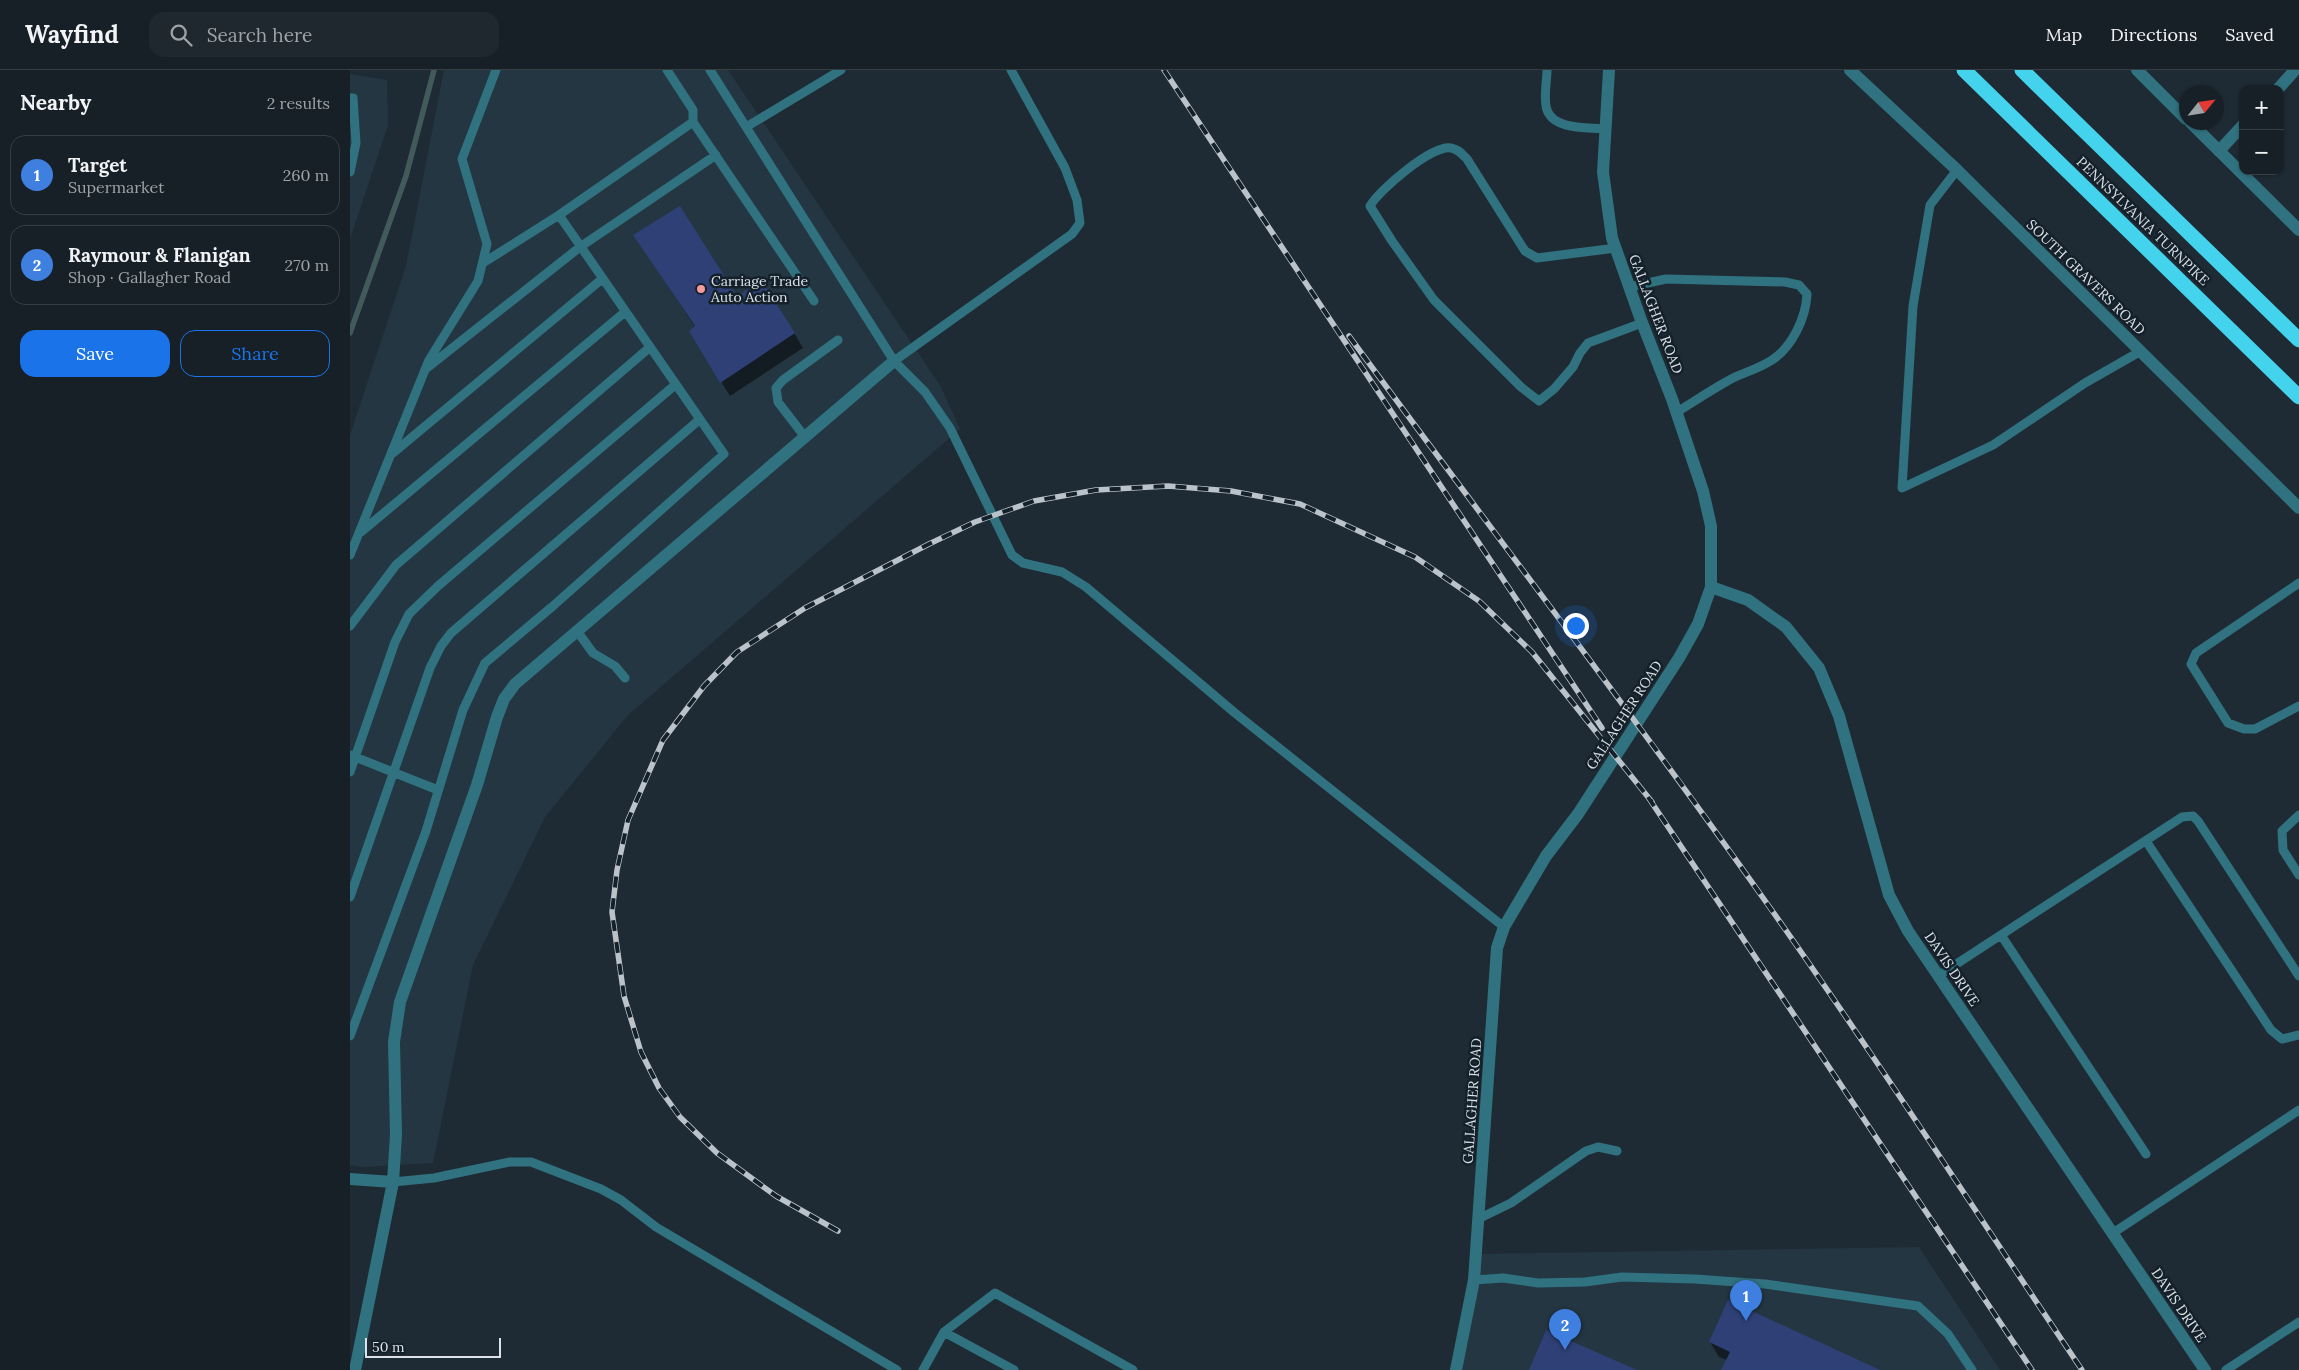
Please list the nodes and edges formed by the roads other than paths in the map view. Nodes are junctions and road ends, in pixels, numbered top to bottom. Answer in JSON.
{"nodes":[{"id":1,"x":496,"y":70,"type":"edge"},
{"id":2,"x":667,"y":70,"type":"edge"},
{"id":3,"x":710,"y":70,"type":"edge"},
{"id":4,"x":841,"y":70,"type":"edge"},
{"id":5,"x":1011,"y":70,"type":"edge"},
{"id":6,"x":1547,"y":70,"type":"edge"},
{"id":7,"x":1609,"y":70,"type":"edge"},
{"id":8,"x":1850,"y":70,"type":"edge"},
{"id":9,"x":1964,"y":70,"type":"edge"},
{"id":10,"x":2022,"y":70,"type":"edge"},
{"id":11,"x":2137,"y":70,"type":"edge"},
{"id":12,"x":2295,"y":70,"type":"edge"},
{"id":13,"x":2282,"y":85,"type":"edge"},
{"id":14,"x":350,"y":98,"type":"edge"},
{"id":15,"x":2179,"y":112,"type":"edge"},
{"id":16,"x":694,"y":122,"type":"junction"},
{"id":17,"x":746,"y":127,"type":"junction"},
{"id":18,"x":1605,"y":129,"type":"junction"},
{"id":19,"x":2198,"y":130,"type":"edge"},
{"id":20,"x":2239,"y":130,"type":"edge"},
{"id":21,"x":2219,"y":151,"type":"junction"},
{"id":22,"x":716,"y":155,"type":"junction"},
{"id":23,"x":1956,"y":170,"type":"junction"},
{"id":24,"x":350,"y":172,"type":"edge"},
{"id":25,"x":559,"y":215,"type":"junction"},
{"id":26,"x":2299,"y":230,"type":"edge"},
{"id":27,"x":580,"y":247,"type":"junction"},
{"id":28,"x":1616,"y":248,"type":"junction"},
{"id":29,"x":483,"y":263,"type":"junction"},
{"id":30,"x":602,"y":279,"type":"junction"},
{"id":31,"x":1629,"y":287,"type":"junction"},
{"id":32,"x":814,"y":301,"type":"dead end"},
{"id":33,"x":625,"y":312,"type":"junction"},
{"id":34,"x":1642,"y":323,"type":"junction"},
{"id":35,"x":838,"y":340,"type":"dead end"},
{"id":36,"x":2299,"y":340,"type":"edge"},
{"id":37,"x":649,"y":348,"type":"junction"},
{"id":38,"x":2141,"y":351,"type":"junction"},
{"id":39,"x":894,"y":361,"type":"junction"},
{"id":40,"x":425,"y":370,"type":"junction"},
{"id":41,"x":675,"y":385,"type":"junction"},
{"id":42,"x":2299,"y":396,"type":"edge"},
{"id":43,"x":1677,"y":412,"type":"junction"},
{"id":44,"x":699,"y":420,"type":"junction"},
{"id":45,"x":805,"y":437,"type":"junction"},
{"id":46,"x":391,"y":454,"type":"junction"},
{"id":47,"x":2299,"y":508,"type":"edge"},
{"id":48,"x":359,"y":534,"type":"junction"},
{"id":49,"x":350,"y":555,"type":"edge"},
{"id":50,"x":2299,"y":583,"type":"edge"},
{"id":51,"x":1710,"y":587,"type":"junction"},
{"id":52,"x":350,"y":626,"type":"edge"},
{"id":53,"x":577,"y":631,"type":"junction"},
{"id":54,"x":625,"y":678,"type":"dead end"},
{"id":55,"x":2299,"y":706,"type":"edge"},
{"id":56,"x":353,"y":756,"type":"edge"},
{"id":57,"x":350,"y":772,"type":"edge"},
{"id":58,"x":393,"y":772,"type":"junction"},
{"id":59,"x":438,"y":790,"type":"junction"},
{"id":60,"x":2299,"y":815,"type":"edge"},
{"id":61,"x":2146,"y":841,"type":"junction"},
{"id":62,"x":2299,"y":875,"type":"edge"},
{"id":63,"x":350,"y":897,"type":"edge"},
{"id":64,"x":1504,"y":927,"type":"junction"},
{"id":65,"x":2001,"y":935,"type":"junction"},
{"id":66,"x":1938,"y":976,"type":"junction"},
{"id":67,"x":2299,"y":976,"type":"edge"},
{"id":68,"x":2299,"y":1034,"type":"edge"},
{"id":69,"x":350,"y":1036,"type":"edge"},
{"id":70,"x":2299,"y":1110,"type":"edge"},
{"id":71,"x":1617,"y":1151,"type":"dead end"},
{"id":72,"x":2146,"y":1154,"type":"dead end"},
{"id":73,"x":350,"y":1178,"type":"edge"},
{"id":74,"x":393,"y":1182,"type":"junction"},
{"id":75,"x":1478,"y":1219,"type":"junction"},
{"id":76,"x":2113,"y":1233,"type":"junction"},
{"id":77,"x":1474,"y":1280,"type":"junction"},
{"id":78,"x":2299,"y":1322,"type":"edge"},
{"id":79,"x":944,"y":1332,"type":"junction"},
{"id":80,"x":358,"y":1368,"type":"edge"},
{"id":81,"x":897,"y":1370,"type":"edge"},
{"id":82,"x":923,"y":1370,"type":"edge"},
{"id":83,"x":1014,"y":1370,"type":"edge"},
{"id":84,"x":1133,"y":1370,"type":"edge"},
{"id":85,"x":1456,"y":1370,"type":"edge"},
{"id":86,"x":1972,"y":1370,"type":"edge"},
{"id":87,"x":2205,"y":1370,"type":"edge"},
{"id":88,"x":2226,"y":1370,"type":"edge"}],
"edges":[{"from":1,"to":29,"type":"lane"},
{"from":2,"to":16,"type":"lane"},
{"from":3,"to":17,"type":"lane"},
{"from":4,"to":17,"type":"lane"},
{"from":5,"to":39,"type":"lane"},
{"from":6,"to":18,"type":"lane"},
{"from":7,"to":18,"type":"street","name":"GALLAGHER ROAD"},
{"from":8,"to":23,"type":"street","name":"SOUTH GRAVERS ROAD"},
{"from":9,"to":42,"type":"highway","name":"PENNSYLVANIA TURNPIKE"},
{"from":10,"to":36,"type":"highway","name":"PENNSYLVANIA TURNPIKE"},
{"from":11,"to":15,"type":"street"},
{"from":12,"to":13,"type":"street"},
{"from":14,"to":24,"type":"lane"},
{"from":16,"to":22,"type":"lane"},
{"from":16,"to":25,"type":"lane"},
{"from":17,"to":39,"type":"lane"},
{"from":18,"to":28,"type":"street","name":"GALLAGHER ROAD"},
{"from":19,"to":21,"type":"street"},
{"from":20,"to":21,"type":"street"},
{"from":21,"to":26,"type":"street"},
{"from":22,"to":27,"type":"lane"},
{"from":22,"to":32,"type":"lane"},
{"from":23,"to":38,"type":"street","name":"SOUTH GRAVERS ROAD"},
{"from":23,"to":38,"type":"lane"},
{"from":25,"to":27,"type":"lane"},
{"from":25,"to":29,"type":"lane"},
{"from":27,"to":30,"type":"lane"},
{"from":27,"to":40,"type":"lane"},
{"from":28,"to":31,"type":"street","name":"GALLAGHER ROAD"},
{"from":28,"to":34,"type":"lane"},
{"from":29,"to":40,"type":"lane"},
{"from":30,"to":33,"type":"lane"},
{"from":30,"to":46,"type":"lane"},
{"from":31,"to":34,"type":"street","name":"GALLAGHER ROAD"},
{"from":31,"to":43,"type":"lane"},
{"from":33,"to":37,"type":"lane"},
{"from":33,"to":48,"type":"lane"},
{"from":34,"to":43,"type":"street","name":"GALLAGHER ROAD"},
{"from":35,"to":45,"type":"lane"},
{"from":37,"to":41,"type":"lane"},
{"from":37,"to":52,"type":"lane"},
{"from":38,"to":47,"type":"street","name":"SOUTH GRAVERS ROAD"},
{"from":39,"to":45,"type":"street"},
{"from":39,"to":64,"type":"lane"},
{"from":40,"to":46,"type":"lane"},
{"from":41,"to":44,"type":"lane"},
{"from":41,"to":56,"type":"lane"},
{"from":43,"to":51,"type":"street","name":"GALLAGHER ROAD"},
{"from":44,"to":58,"type":"lane"},
{"from":44,"to":59,"type":"lane"},
{"from":45,"to":53,"type":"street"},
{"from":46,"to":48,"type":"lane"},
{"from":48,"to":49,"type":"lane"},
{"from":50,"to":55,"type":"lane"},
{"from":51,"to":64,"type":"street","name":"GALLAGHER ROAD"},
{"from":51,"to":66,"type":"street","name":"DAVIS DRIVE"},
{"from":53,"to":54,"type":"lane"},
{"from":53,"to":74,"type":"street"},
{"from":56,"to":57,"type":"lane"},
{"from":56,"to":58,"type":"lane"},
{"from":58,"to":59,"type":"lane"},
{"from":58,"to":63,"type":"lane"},
{"from":59,"to":69,"type":"lane"},
{"from":60,"to":62,"type":"lane"},
{"from":61,"to":65,"type":"lane"},
{"from":61,"to":67,"type":"lane"},
{"from":61,"to":68,"type":"lane"},
{"from":64,"to":75,"type":"street","name":"GALLAGHER ROAD"},
{"from":65,"to":66,"type":"lane"},
{"from":65,"to":72,"type":"lane"},
{"from":66,"to":76,"type":"street","name":"DAVIS DRIVE"},
{"from":70,"to":76,"type":"lane"},
{"from":71,"to":75,"type":"lane"},
{"from":73,"to":74,"type":"street"},
{"from":74,"to":80,"type":"street"},
{"from":74,"to":81,"type":"lane"},
{"from":75,"to":77,"type":"street","name":"GALLAGHER ROAD"},
{"from":76,"to":87,"type":"street","name":"DAVIS DRIVE"},
{"from":77,"to":85,"type":"street","name":"GALLAGHER ROAD"},
{"from":77,"to":86,"type":"lane"},
{"from":78,"to":88,"type":"lane"},
{"from":79,"to":82,"type":"lane"},
{"from":79,"to":83,"type":"lane"},
{"from":79,"to":84,"type":"lane"}]}
